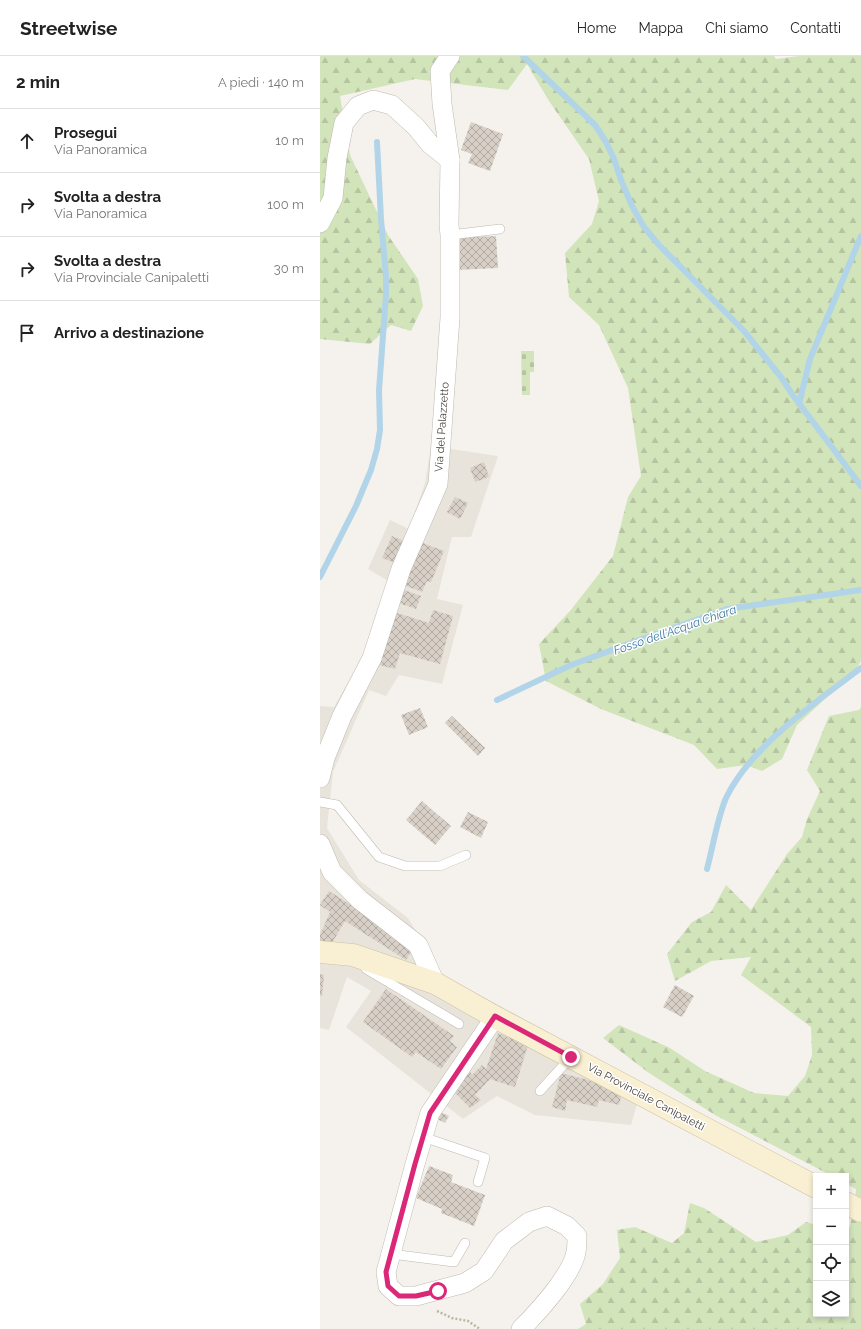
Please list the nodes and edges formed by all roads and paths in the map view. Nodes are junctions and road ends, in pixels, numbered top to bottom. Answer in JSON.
{"nodes":[{"id":1,"x":450,"y":56,"type":"edge"},
{"id":2,"x":450,"y":160,"type":"junction"},
{"id":3,"x":320,"y":223,"type":"edge"},
{"id":4,"x":500,"y":229,"type":"dead end"},
{"id":5,"x":450,"y":235,"type":"junction"},
{"id":6,"x":320,"y":778,"type":"edge"},
{"id":7,"x":320,"y":802,"type":"edge"},
{"id":8,"x":320,"y":844,"type":"edge"},
{"id":9,"x":466,"y":855,"type":"dead end"},
{"id":10,"x":329,"y":953,"type":"edge"},
{"id":11,"x":436,"y":983,"type":"junction"},
{"id":12,"x":495,"y":1016,"type":"junction"},
{"id":13,"x":459,"y":1024,"type":"dead end"},
{"id":14,"x":571,"y":1057,"type":"junction"},
{"id":15,"x":540,"y":1091,"type":"dead end"},
{"id":16,"x":422,"y":1138,"type":"junction"},
{"id":17,"x":478,"y":1182,"type":"dead end"},
{"id":18,"x":813,"y":1185,"type":"edge"},
{"id":19,"x":849,"y":1205,"type":"edge"},
{"id":20,"x":861,"y":1211,"type":"edge"},
{"id":21,"x":465,"y":1243,"type":"dead end"},
{"id":22,"x":392,"y":1254,"type":"junction"},
{"id":23,"x":416,"y":1296,"type":"junction"},
{"id":24,"x":480,"y":1329,"type":"edge"},
{"id":25,"x":522,"y":1329,"type":"edge"}],
"edges":[{"from":1,"to":2,"type":"street","name":"Via del Palazzetto"},
{"from":2,"to":3,"type":"street"},
{"from":2,"to":5,"type":"street","name":"Via del Palazzetto"},
{"from":4,"to":5,"type":"lane"},
{"from":5,"to":6,"type":"street","name":"Via del Palazzetto"},
{"from":7,"to":9,"type":"lane"},
{"from":8,"to":11,"type":"street"},
{"from":10,"to":11,"type":"main road","name":"Via Provinciale Canipaletti"},
{"from":10,"to":13,"type":"lane"},
{"from":11,"to":12,"type":"main road","name":"Via Provinciale Canipaletti"},
{"from":12,"to":14,"type":"main road","name":"Via Provinciale Canipaletti"},
{"from":12,"to":16,"type":"street"},
{"from":14,"to":15,"type":"lane"},
{"from":14,"to":18,"type":"main road","name":"Via Provinciale Canipaletti"},
{"from":16,"to":17,"type":"lane"},
{"from":16,"to":22,"type":"street"},
{"from":19,"to":20,"type":"main road"},
{"from":21,"to":22,"type":"lane"},
{"from":22,"to":23,"type":"street"},
{"from":23,"to":24,"type":"path"},
{"from":23,"to":25,"type":"street"}]}
